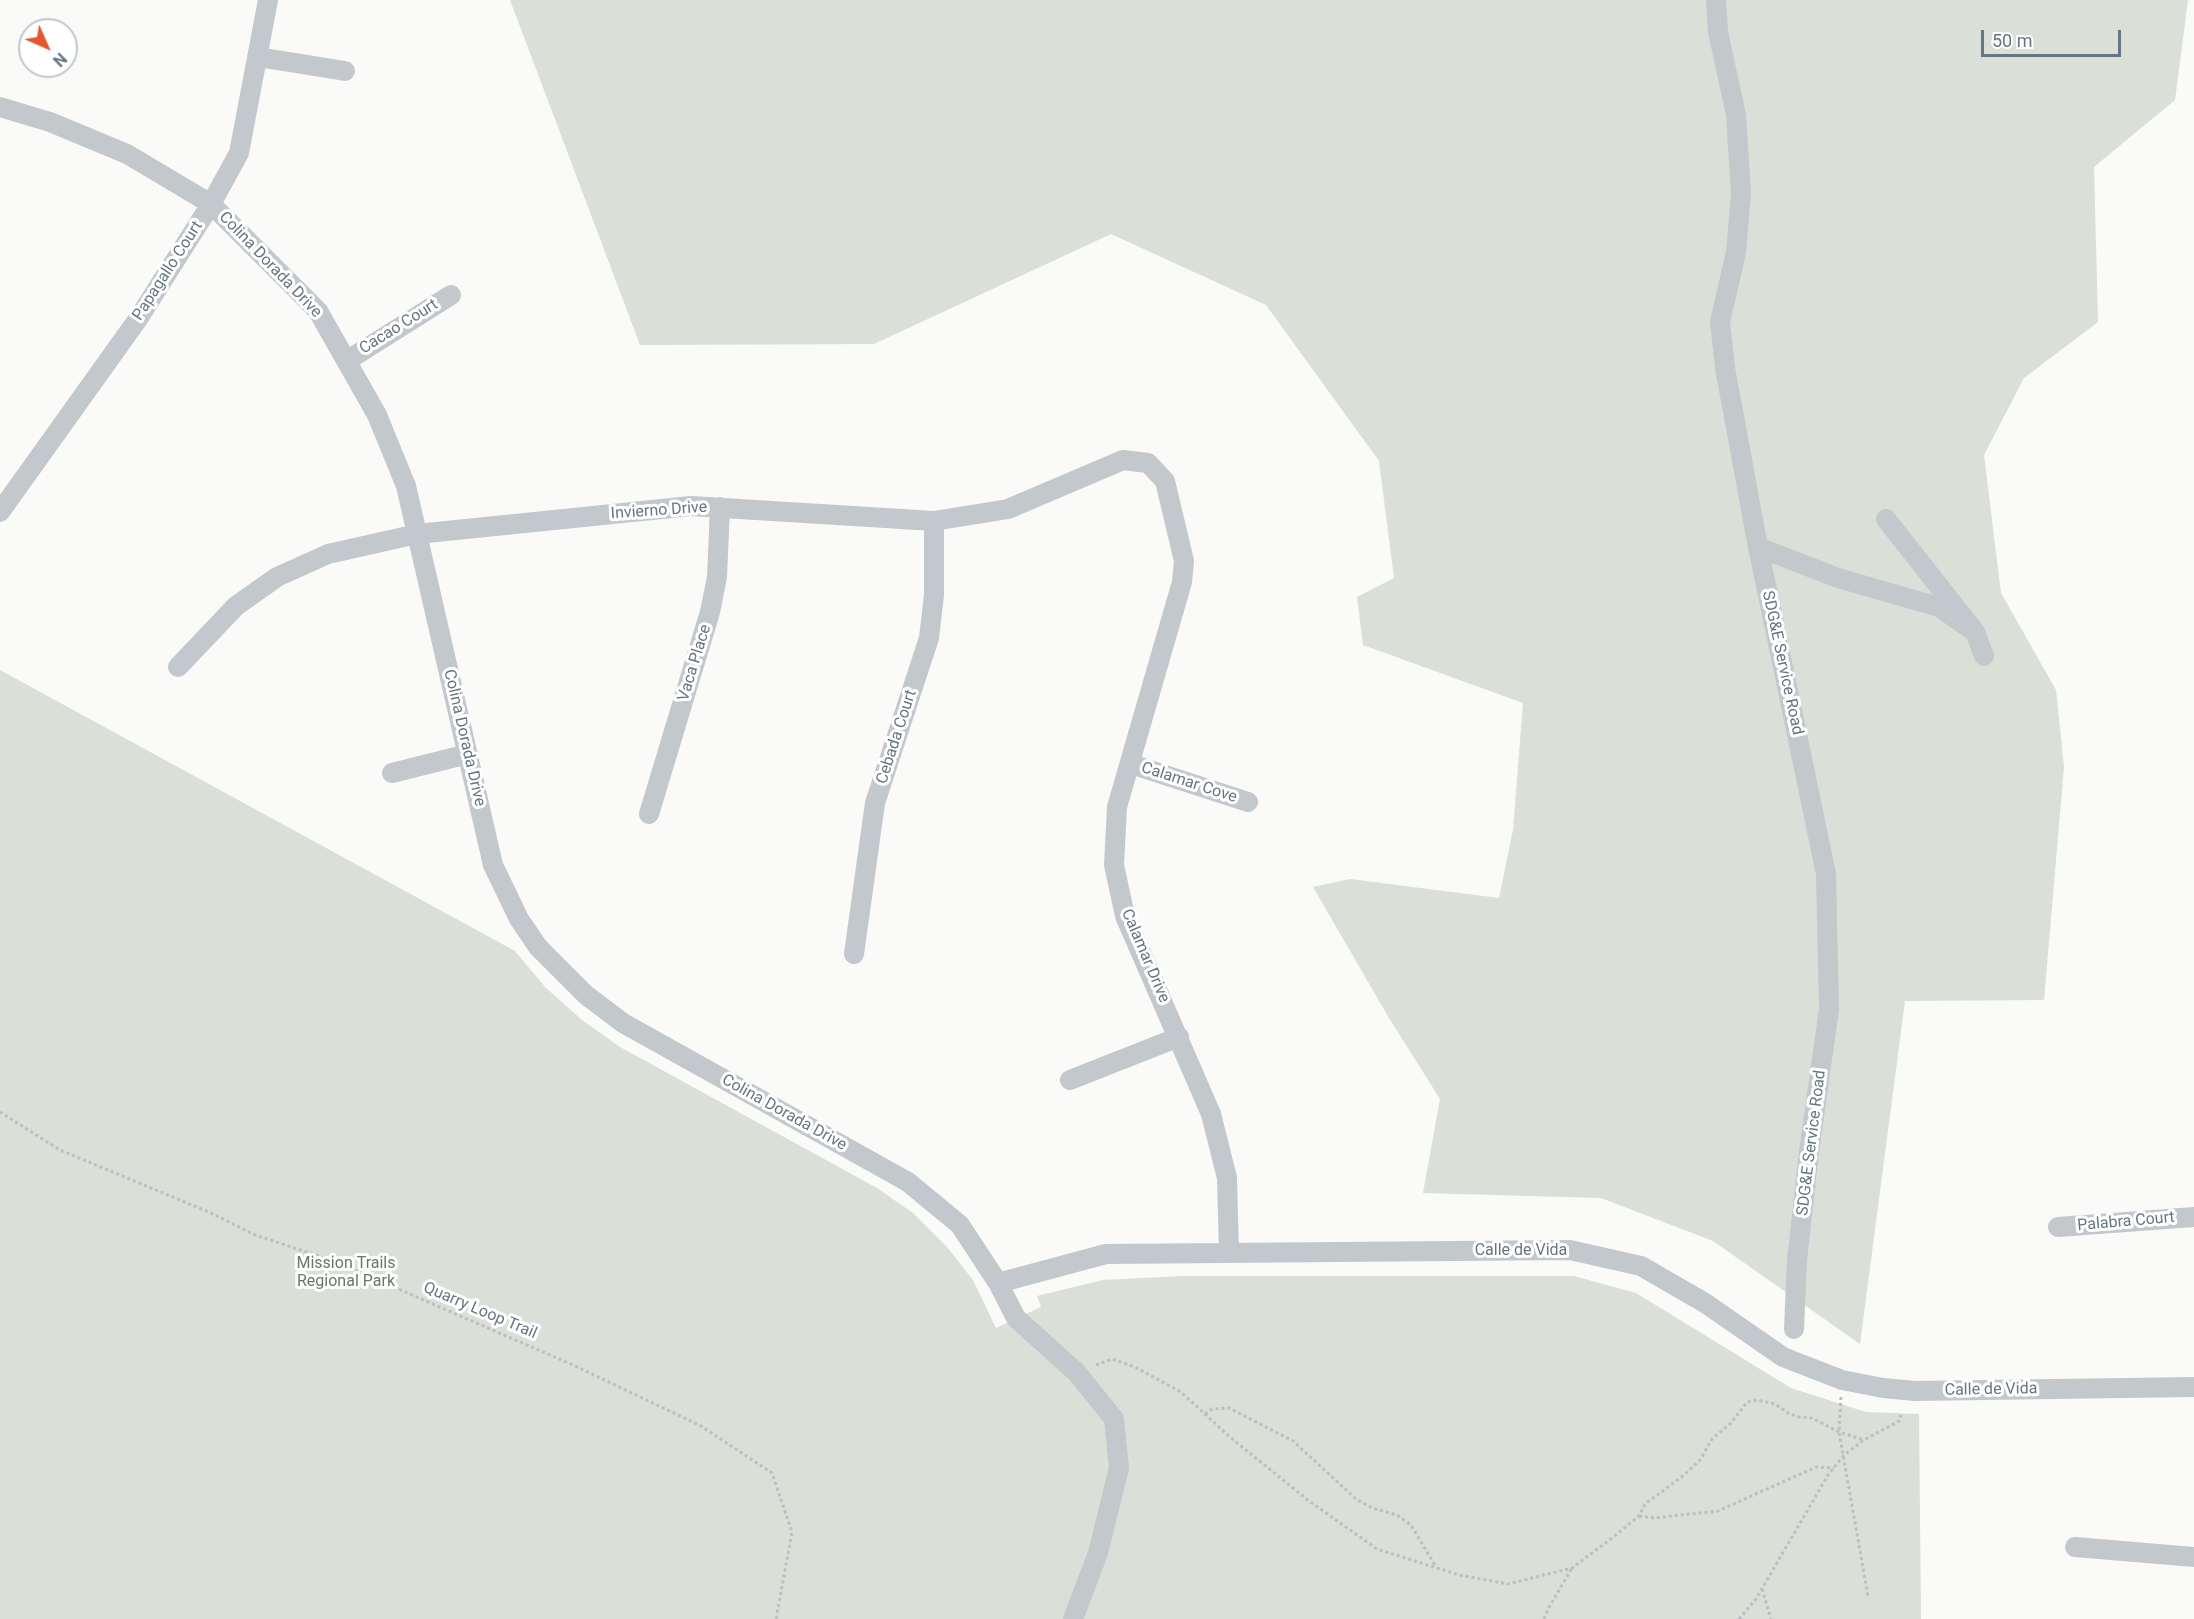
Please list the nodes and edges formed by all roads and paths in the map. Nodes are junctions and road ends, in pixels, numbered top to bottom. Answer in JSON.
{"nodes":[{"id":1,"x":268,"y":0,"type":"edge"},
{"id":2,"x":1716,"y":0,"type":"edge"},
{"id":3,"x":258,"y":57,"type":"junction"},
{"id":4,"x":345,"y":71,"type":"dead end"},
{"id":5,"x":0,"y":108,"type":"edge"},
{"id":6,"x":211,"y":204,"type":"junction"},
{"id":7,"x":451,"y":295,"type":"dead end"},
{"id":8,"x":348,"y":360,"type":"junction"},
{"id":9,"x":1166,"y":481,"type":"joint"},
{"id":10,"x":720,"y":507,"type":"junction"},
{"id":11,"x":0,"y":512,"type":"edge"},
{"id":12,"x":1886,"y":519,"type":"dead end"},
{"id":13,"x":934,"y":521,"type":"junction"},
{"id":14,"x":417,"y":534,"type":"junction"},
{"id":15,"x":1758,"y":547,"type":"junction"},
{"id":16,"x":1975,"y":632,"type":"junction"},
{"id":17,"x":1984,"y":656,"type":"dead end"},
{"id":18,"x":178,"y":667,"type":"dead end"},
{"id":19,"x":468,"y":754,"type":"junction"},
{"id":20,"x":1131,"y":764,"type":"junction"},
{"id":21,"x":392,"y":772,"type":"dead end"},
{"id":22,"x":1248,"y":802,"type":"dead end"},
{"id":23,"x":649,"y":814,"type":"dead end"},
{"id":24,"x":854,"y":954,"type":"dead end"},
{"id":25,"x":1179,"y":1037,"type":"junction"},
{"id":26,"x":1070,"y":1080,"type":"dead end"},
{"id":27,"x":0,"y":1112,"type":"edge"},
{"id":28,"x":2194,"y":1216,"type":"edge"},
{"id":29,"x":2058,"y":1227,"type":"dead end"},
{"id":30,"x":1229,"y":1253,"type":"junction"},
{"id":31,"x":998,"y":1283,"type":"junction"},
{"id":32,"x":1794,"y":1329,"type":"dead end"},
{"id":33,"x":1077,"y":1373,"type":"junction"},
{"id":34,"x":1842,"y":1380,"type":"junction"},
{"id":35,"x":2194,"y":1387,"type":"edge"},
{"id":36,"x":1205,"y":1414,"type":"junction"},
{"id":37,"x":1901,"y":1415,"type":"dead end"},
{"id":38,"x":1839,"y":1432,"type":"junction"},
{"id":39,"x":1864,"y":1440,"type":"junction"},
{"id":40,"x":1844,"y":1455,"type":"junction"},
{"id":41,"x":1834,"y":1468,"type":"junction"},
{"id":42,"x":1639,"y":1516,"type":"junction"},
{"id":43,"x":2075,"y":1547,"type":"dead end"},
{"id":44,"x":2194,"y":1557,"type":"edge"},
{"id":45,"x":1572,"y":1568,"type":"junction"},
{"id":46,"x":1437,"y":1569,"type":"junction"},
{"id":47,"x":1762,"y":1588,"type":"junction"},
{"id":48,"x":1868,"y":1596,"type":"dead end"},
{"id":49,"x":776,"y":1619,"type":"edge"},
{"id":50,"x":1073,"y":1619,"type":"edge"},
{"id":51,"x":1544,"y":1619,"type":"edge"},
{"id":52,"x":1738,"y":1619,"type":"edge"},
{"id":53,"x":1771,"y":1619,"type":"edge"}],
"edges":[{"from":1,"to":3,"type":"street","name":"Papagallo Court"},
{"from":2,"to":15,"type":"street","name":"SDG&E Service Road"},
{"from":3,"to":4,"type":"street"},
{"from":3,"to":6,"type":"street","name":"Papagallo Court"},
{"from":5,"to":6,"type":"street","name":"Colina Dorada Drive"},
{"from":6,"to":8,"type":"street","name":"Colina Dorada Drive"},
{"from":6,"to":11,"type":"street","name":"Papagallo Court"},
{"from":7,"to":8,"type":"street","name":"Cacao Court"},
{"from":8,"to":14,"type":"street","name":"Colina Dorada Drive"},
{"from":9,"to":13,"type":"street","name":"Invierno Drive"},
{"from":9,"to":20,"type":"street","name":"Calamar Drive"},
{"from":10,"to":13,"type":"street","name":"Invierno Drive"},
{"from":10,"to":14,"type":"street","name":"Invierno Drive"},
{"from":10,"to":23,"type":"street","name":"Vaca Place"},
{"from":12,"to":16,"type":"street"},
{"from":13,"to":24,"type":"street","name":"Cebada Court"},
{"from":14,"to":18,"type":"street","name":"Invierno Drive"},
{"from":14,"to":19,"type":"street","name":"Colina Dorada Drive"},
{"from":15,"to":16,"type":"street"},
{"from":15,"to":32,"type":"street","name":"SDG&E Service Road"},
{"from":16,"to":17,"type":"street"},
{"from":19,"to":21,"type":"street"},
{"from":19,"to":31,"type":"street","name":"Colina Dorada Drive"},
{"from":20,"to":22,"type":"street","name":"Calamar Cove"},
{"from":20,"to":25,"type":"street","name":"Calamar Drive"},
{"from":25,"to":26,"type":"street"},
{"from":25,"to":30,"type":"street","name":"Calamar Drive"},
{"from":27,"to":49,"type":"path","name":"Quarry Loop Trail"},
{"from":28,"to":29,"type":"street","name":"Palabra Court"},
{"from":30,"to":31,"type":"street","name":"Calle de Vida"},
{"from":30,"to":34,"type":"street","name":"Calle de Vida"},
{"from":31,"to":33,"type":"street","name":"Colina Dorada Drive"},
{"from":33,"to":36,"type":"path"},
{"from":33,"to":50,"type":"street"},
{"from":34,"to":35,"type":"street","name":"Calle de Vida"},
{"from":34,"to":38,"type":"path"},
{"from":36,"to":46,"type":"path"},
{"from":36,"to":46,"type":"path"},
{"from":37,"to":39,"type":"path"},
{"from":38,"to":39,"type":"path"},
{"from":38,"to":40,"type":"path"},
{"from":38,"to":42,"type":"path"},
{"from":39,"to":40,"type":"path"},
{"from":40,"to":41,"type":"path"},
{"from":40,"to":48,"type":"path"},
{"from":41,"to":42,"type":"path"},
{"from":41,"to":47,"type":"path"},
{"from":42,"to":45,"type":"path"},
{"from":43,"to":44,"type":"street"},
{"from":45,"to":46,"type":"path"},
{"from":45,"to":51,"type":"path"},
{"from":47,"to":52,"type":"path"},
{"from":47,"to":53,"type":"path"}]}
